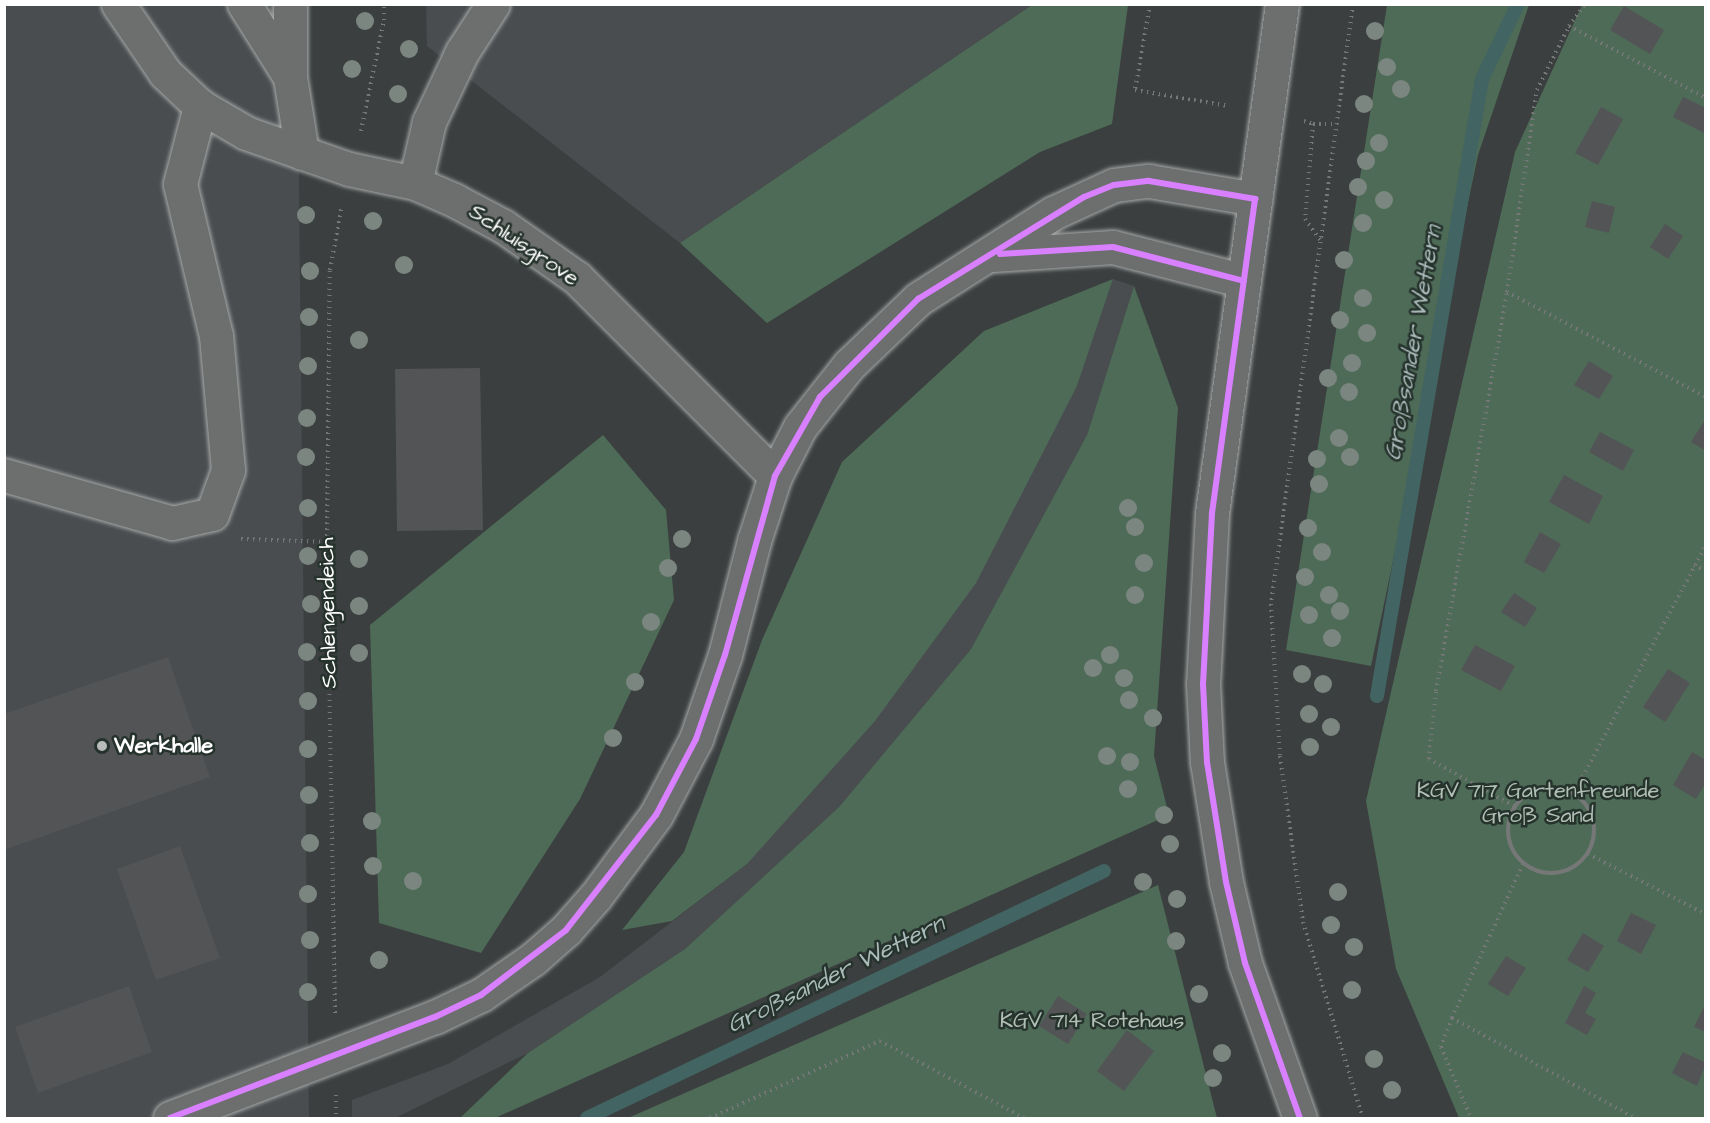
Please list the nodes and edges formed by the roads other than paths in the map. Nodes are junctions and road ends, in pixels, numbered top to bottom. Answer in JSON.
{"nodes":[{"id":1,"x":118,"y":4,"type":"edge"},
{"id":2,"x":244,"y":4,"type":"edge"},
{"id":3,"x":290,"y":4,"type":"edge"},
{"id":4,"x":493,"y":4,"type":"edge"},
{"id":5,"x":1282,"y":4,"type":"edge"},
{"id":6,"x":290,"y":77,"type":"junction"},
{"id":7,"x":200,"y":106,"type":"junction"},
{"id":8,"x":302,"y":153,"type":"junction"},
{"id":9,"x":416,"y":183,"type":"junction"},
{"id":10,"x":1255,"y":199,"type":"junction"},
{"id":11,"x":988,"y":255,"type":"junction"},
{"id":12,"x":1244,"y":281,"type":"junction"},
{"id":13,"x":4,"y":475,"type":"edge"},
{"id":14,"x":775,"y":476,"type":"junction"},
{"id":15,"x":170,"y":1119,"type":"edge"},
{"id":16,"x":1300,"y":1119,"type":"edge"}],
"edges":[{"from":1,"to":7,"type":"main road","name":"Schluisgrove"},
{"from":2,"to":6,"type":"main road"},
{"from":3,"to":6,"type":"main road"},
{"from":4,"to":9,"type":"main road"},
{"from":5,"to":10,"type":"main road"},
{"from":6,"to":8,"type":"main road"},
{"from":7,"to":8,"type":"main road","name":"Schluisgrove"},
{"from":7,"to":13,"type":"main road"},
{"from":8,"to":9,"type":"main road","name":"Schluisgrove"},
{"from":9,"to":14,"type":"main road","name":"Schluisgrove"},
{"from":10,"to":11,"type":"main road"},
{"from":10,"to":12,"type":"main road"},
{"from":11,"to":12,"type":"main road"},
{"from":11,"to":14,"type":"main road"},
{"from":12,"to":16,"type":"main road"},
{"from":14,"to":15,"type":"main road"}]}
